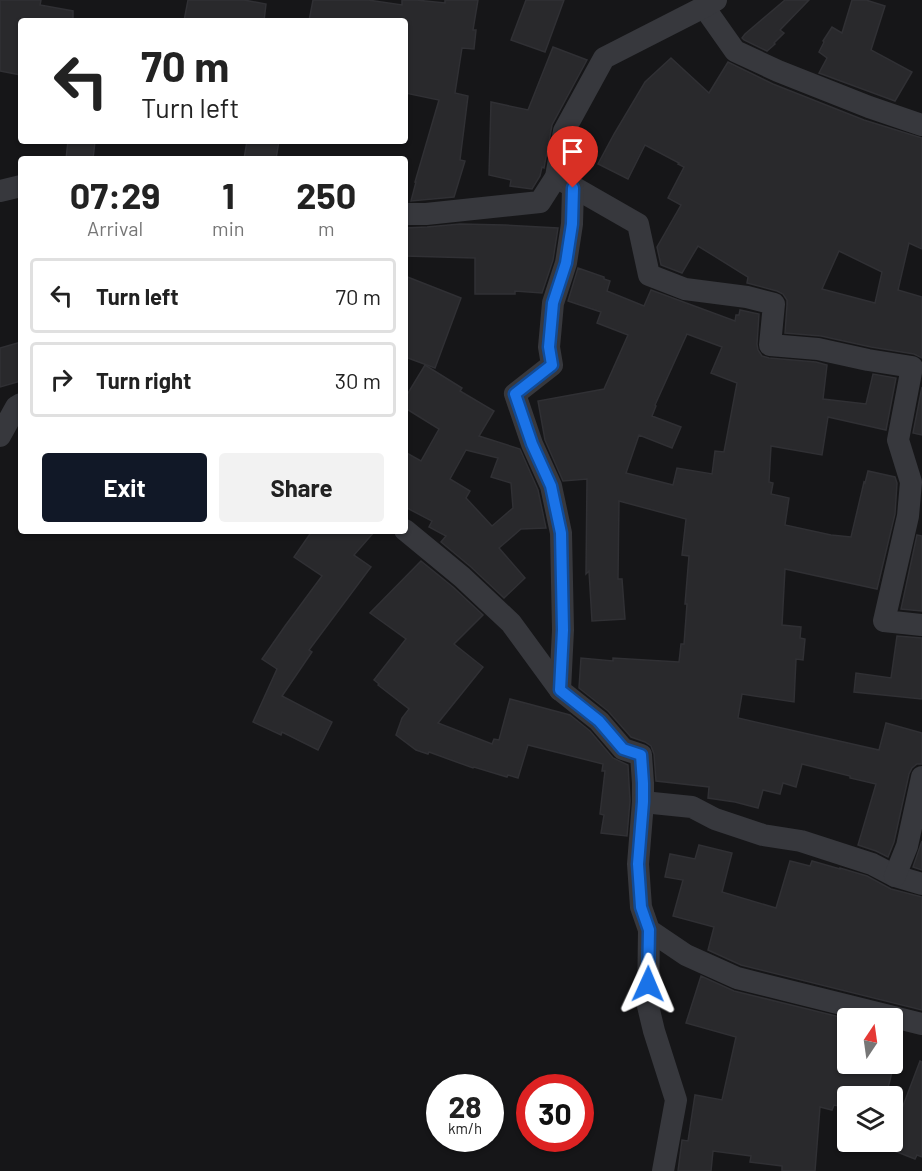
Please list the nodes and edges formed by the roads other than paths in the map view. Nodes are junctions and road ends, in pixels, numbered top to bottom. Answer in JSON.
{"nodes":[{"id":1,"x":710,"y":4,"type":"edge"},
{"id":2,"x":922,"y":125,"type":"edge"},
{"id":3,"x":565,"y":183,"type":"junction"},
{"id":4,"x":18,"y":187,"type":"edge"},
{"id":5,"x":0,"y":191,"type":"edge"},
{"id":6,"x":408,"y":214,"type":"edge"},
{"id":7,"x":18,"y":406,"type":"edge"},
{"id":8,"x":0,"y":436,"type":"edge"},
{"id":9,"x":915,"y":516,"type":"edge"},
{"id":10,"x":408,"y":532,"type":"edge"},
{"id":11,"x":922,"y":626,"type":"edge"},
{"id":12,"x":560,"y":690,"type":"junction"},
{"id":13,"x":922,"y":777,"type":"edge"},
{"id":14,"x":643,"y":802,"type":"junction"},
{"id":15,"x":895,"y":876,"type":"junction"},
{"id":16,"x":922,"y":884,"type":"edge"},
{"id":17,"x":649,"y":930,"type":"junction"},
{"id":18,"x":922,"y":1024,"type":"edge"},
{"id":19,"x":663,"y":1171,"type":"edge"}],
"edges":[{"from":1,"to":2,"type":"street"},
{"from":1,"to":3,"type":"street"},
{"from":3,"to":6,"type":"street"},
{"from":3,"to":9,"type":"street"},
{"from":3,"to":12,"type":"street"},
{"from":4,"to":5,"type":"street"},
{"from":7,"to":8,"type":"street"},
{"from":9,"to":11,"type":"street"},
{"from":10,"to":12,"type":"street"},
{"from":12,"to":14,"type":"street"},
{"from":13,"to":15,"type":"street"},
{"from":14,"to":15,"type":"street"},
{"from":14,"to":17,"type":"street"},
{"from":15,"to":16,"type":"street"},
{"from":17,"to":18,"type":"street"},
{"from":17,"to":19,"type":"street"}]}
